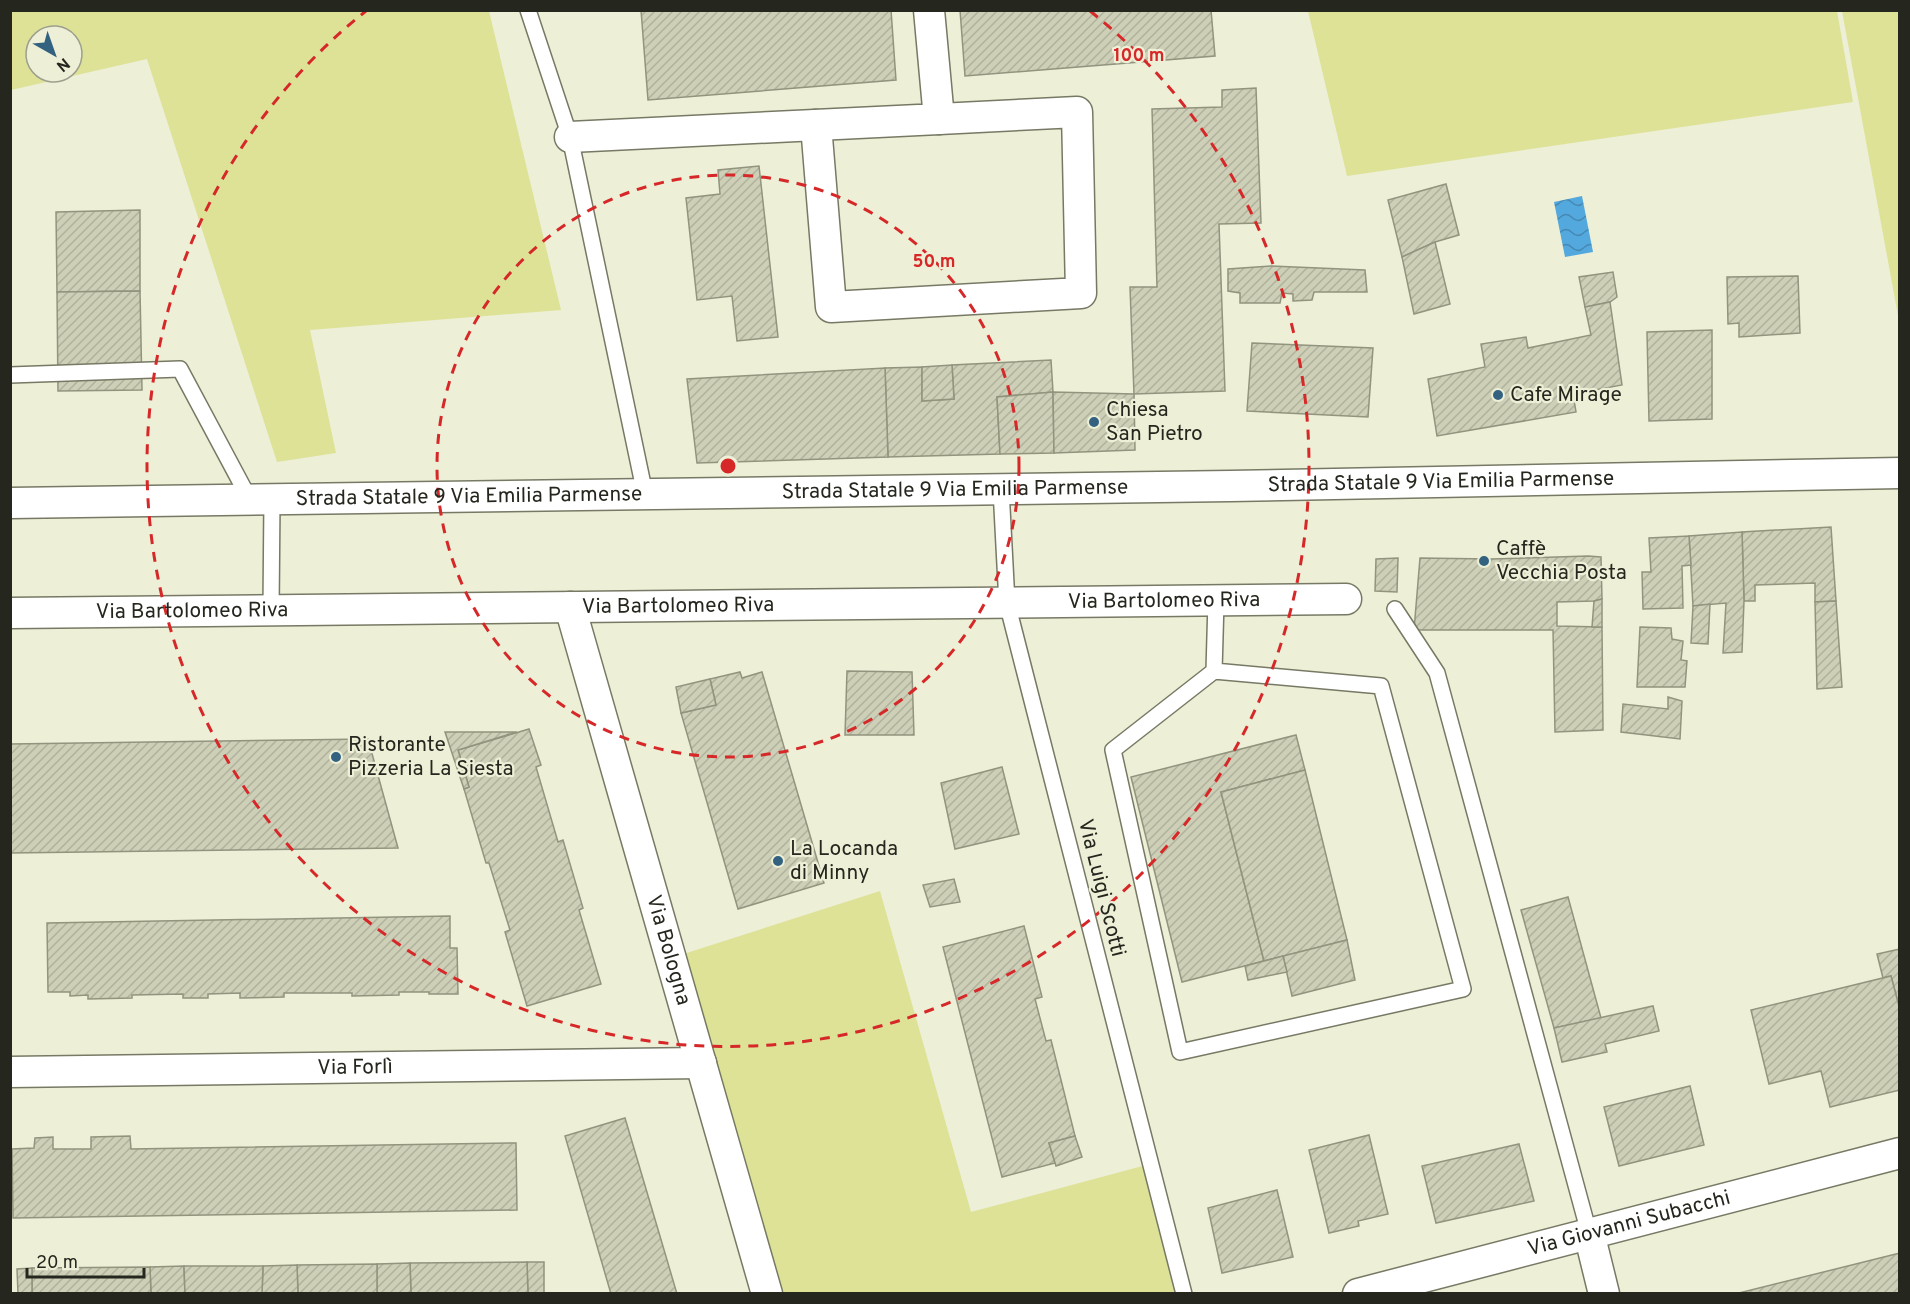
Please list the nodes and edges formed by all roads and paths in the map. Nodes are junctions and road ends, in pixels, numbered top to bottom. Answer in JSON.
{"nodes":[{"id":1,"x":528,"y":10,"type":"edge"},
{"id":2,"x":929,"y":10,"type":"edge"},
{"id":3,"x":939,"y":119,"type":"junction"},
{"id":4,"x":816,"y":125,"type":"junction"},
{"id":5,"x":570,"y":138,"type":"junction"},
{"id":6,"x":10,"y":375,"type":"edge"},
{"id":7,"x":1899,"y":472,"type":"edge"},
{"id":8,"x":1001,"y":489,"type":"junction"},
{"id":9,"x":645,"y":494,"type":"junction"},
{"id":10,"x":261,"y":499,"type":"junction"},
{"id":11,"x":10,"y":503,"type":"edge"},
{"id":12,"x":1346,"y":599,"type":"dead end"},
{"id":13,"x":1216,"y":601,"type":"junction"},
{"id":14,"x":1006,"y":603,"type":"junction"},
{"id":15,"x":570,"y":608,"type":"junction"},
{"id":16,"x":1395,"y":609,"type":"dead end"},
{"id":17,"x":272,"y":610,"type":"junction"},
{"id":18,"x":10,"y":613,"type":"edge"},
{"id":19,"x":1214,"y":671,"type":"junction"},
{"id":20,"x":700,"y":1063,"type":"junction"},
{"id":21,"x":10,"y":1072,"type":"edge"},
{"id":22,"x":1899,"y":1154,"type":"edge"},
{"id":23,"x":1589,"y":1233,"type":"junction"},
{"id":24,"x":767,"y":1293,"type":"edge"},
{"id":25,"x":1184,"y":1293,"type":"edge"},
{"id":26,"x":1358,"y":1293,"type":"edge"},
{"id":27,"x":1604,"y":1293,"type":"edge"}],
"edges":[{"from":1,"to":5,"type":"lane"},
{"from":2,"to":3,"type":"street"},
{"from":3,"to":4,"type":"street"},
{"from":3,"to":4,"type":"street"},
{"from":4,"to":5,"type":"street"},
{"from":5,"to":9,"type":"lane"},
{"from":6,"to":10,"type":"lane"},
{"from":7,"to":8,"type":"street","name":"Strada Statale 9 Via Emilia Parmense"},
{"from":8,"to":9,"type":"street","name":"Strada Statale 9 Via Emilia Parmense"},
{"from":8,"to":14,"type":"lane","name":"Via Luigi Scotti"},
{"from":9,"to":10,"type":"street","name":"Strada Statale 9 Via Emilia Parmense"},
{"from":10,"to":11,"type":"street","name":"Strada Statale 9 Via Emilia Parmense"},
{"from":10,"to":17,"type":"lane"},
{"from":12,"to":13,"type":"street","name":"Via Bartolomeo Riva"},
{"from":13,"to":14,"type":"street","name":"Via Bartolomeo Riva"},
{"from":13,"to":19,"type":"lane"},
{"from":14,"to":15,"type":"street","name":"Via Bartolomeo Riva"},
{"from":14,"to":25,"type":"lane","name":"Via Luigi Scotti"},
{"from":15,"to":17,"type":"street","name":"Via Bartolomeo Riva"},
{"from":15,"to":20,"type":"street","name":"Via Bologna"},
{"from":16,"to":23,"type":"lane"},
{"from":17,"to":18,"type":"street","name":"Via Bartolomeo Riva"},
{"from":19,"to":19,"type":"lane"},
{"from":20,"to":21,"type":"street","name":"Via Forlì"},
{"from":20,"to":24,"type":"street","name":"Via Bologna"},
{"from":22,"to":23,"type":"street","name":"Via Giovanni Subacchi"},
{"from":23,"to":26,"type":"street","name":"Via Giovanni Subacchi"},
{"from":23,"to":27,"type":"street"}]}
